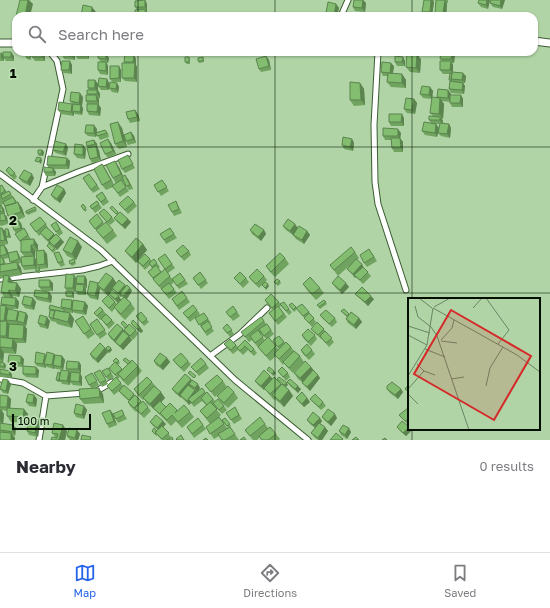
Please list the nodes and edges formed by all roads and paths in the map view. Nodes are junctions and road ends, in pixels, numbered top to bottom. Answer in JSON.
{"nodes":[{"id":1,"x":348,"y":0,"type":"edge"},
{"id":2,"x":343,"y":12,"type":"edge"},
{"id":3,"x":538,"y":42,"type":"edge"},
{"id":4,"x":0,"y":43,"type":"edge"},
{"id":5,"x":12,"y":43,"type":"edge"},
{"id":6,"x":550,"y":43,"type":"edge"},
{"id":7,"x":53,"y":56,"type":"edge"},
{"id":8,"x":378,"y":56,"type":"edge"},
{"id":9,"x":128,"y":154,"type":"edge"},
{"id":10,"x":0,"y":174,"type":"edge"},
{"id":11,"x":42,"y":187,"type":"junction"},
{"id":12,"x":33,"y":200,"type":"junction"},
{"id":13,"x":113,"y":261,"type":"junction"},
{"id":14,"x":0,"y":279,"type":"edge"},
{"id":15,"x":406,"y":290,"type":"dead end"},
{"id":16,"x":267,"y":308,"type":"dead end"},
{"id":17,"x":210,"y":356,"type":"junction"},
{"id":18,"x":0,"y":379,"type":"edge"},
{"id":19,"x":114,"y":380,"type":"edge"},
{"id":20,"x":46,"y":396,"type":"junction"},
{"id":21,"x":39,"y":440,"type":"edge"},
{"id":22,"x":308,"y":440,"type":"edge"}],
"edges":[{"from":1,"to":2,"type":"street"},
{"from":3,"to":6,"type":"main road"},
{"from":4,"to":5,"type":"main road"},
{"from":7,"to":11,"type":"street"},
{"from":8,"to":15,"type":"street"},
{"from":9,"to":11,"type":"street"},
{"from":10,"to":12,"type":"street"},
{"from":11,"to":12,"type":"street"},
{"from":12,"to":13,"type":"street"},
{"from":13,"to":14,"type":"street"},
{"from":13,"to":17,"type":"street"},
{"from":16,"to":17,"type":"street"},
{"from":17,"to":22,"type":"street"},
{"from":18,"to":20,"type":"street"},
{"from":19,"to":20,"type":"street"},
{"from":20,"to":21,"type":"street"}]}
